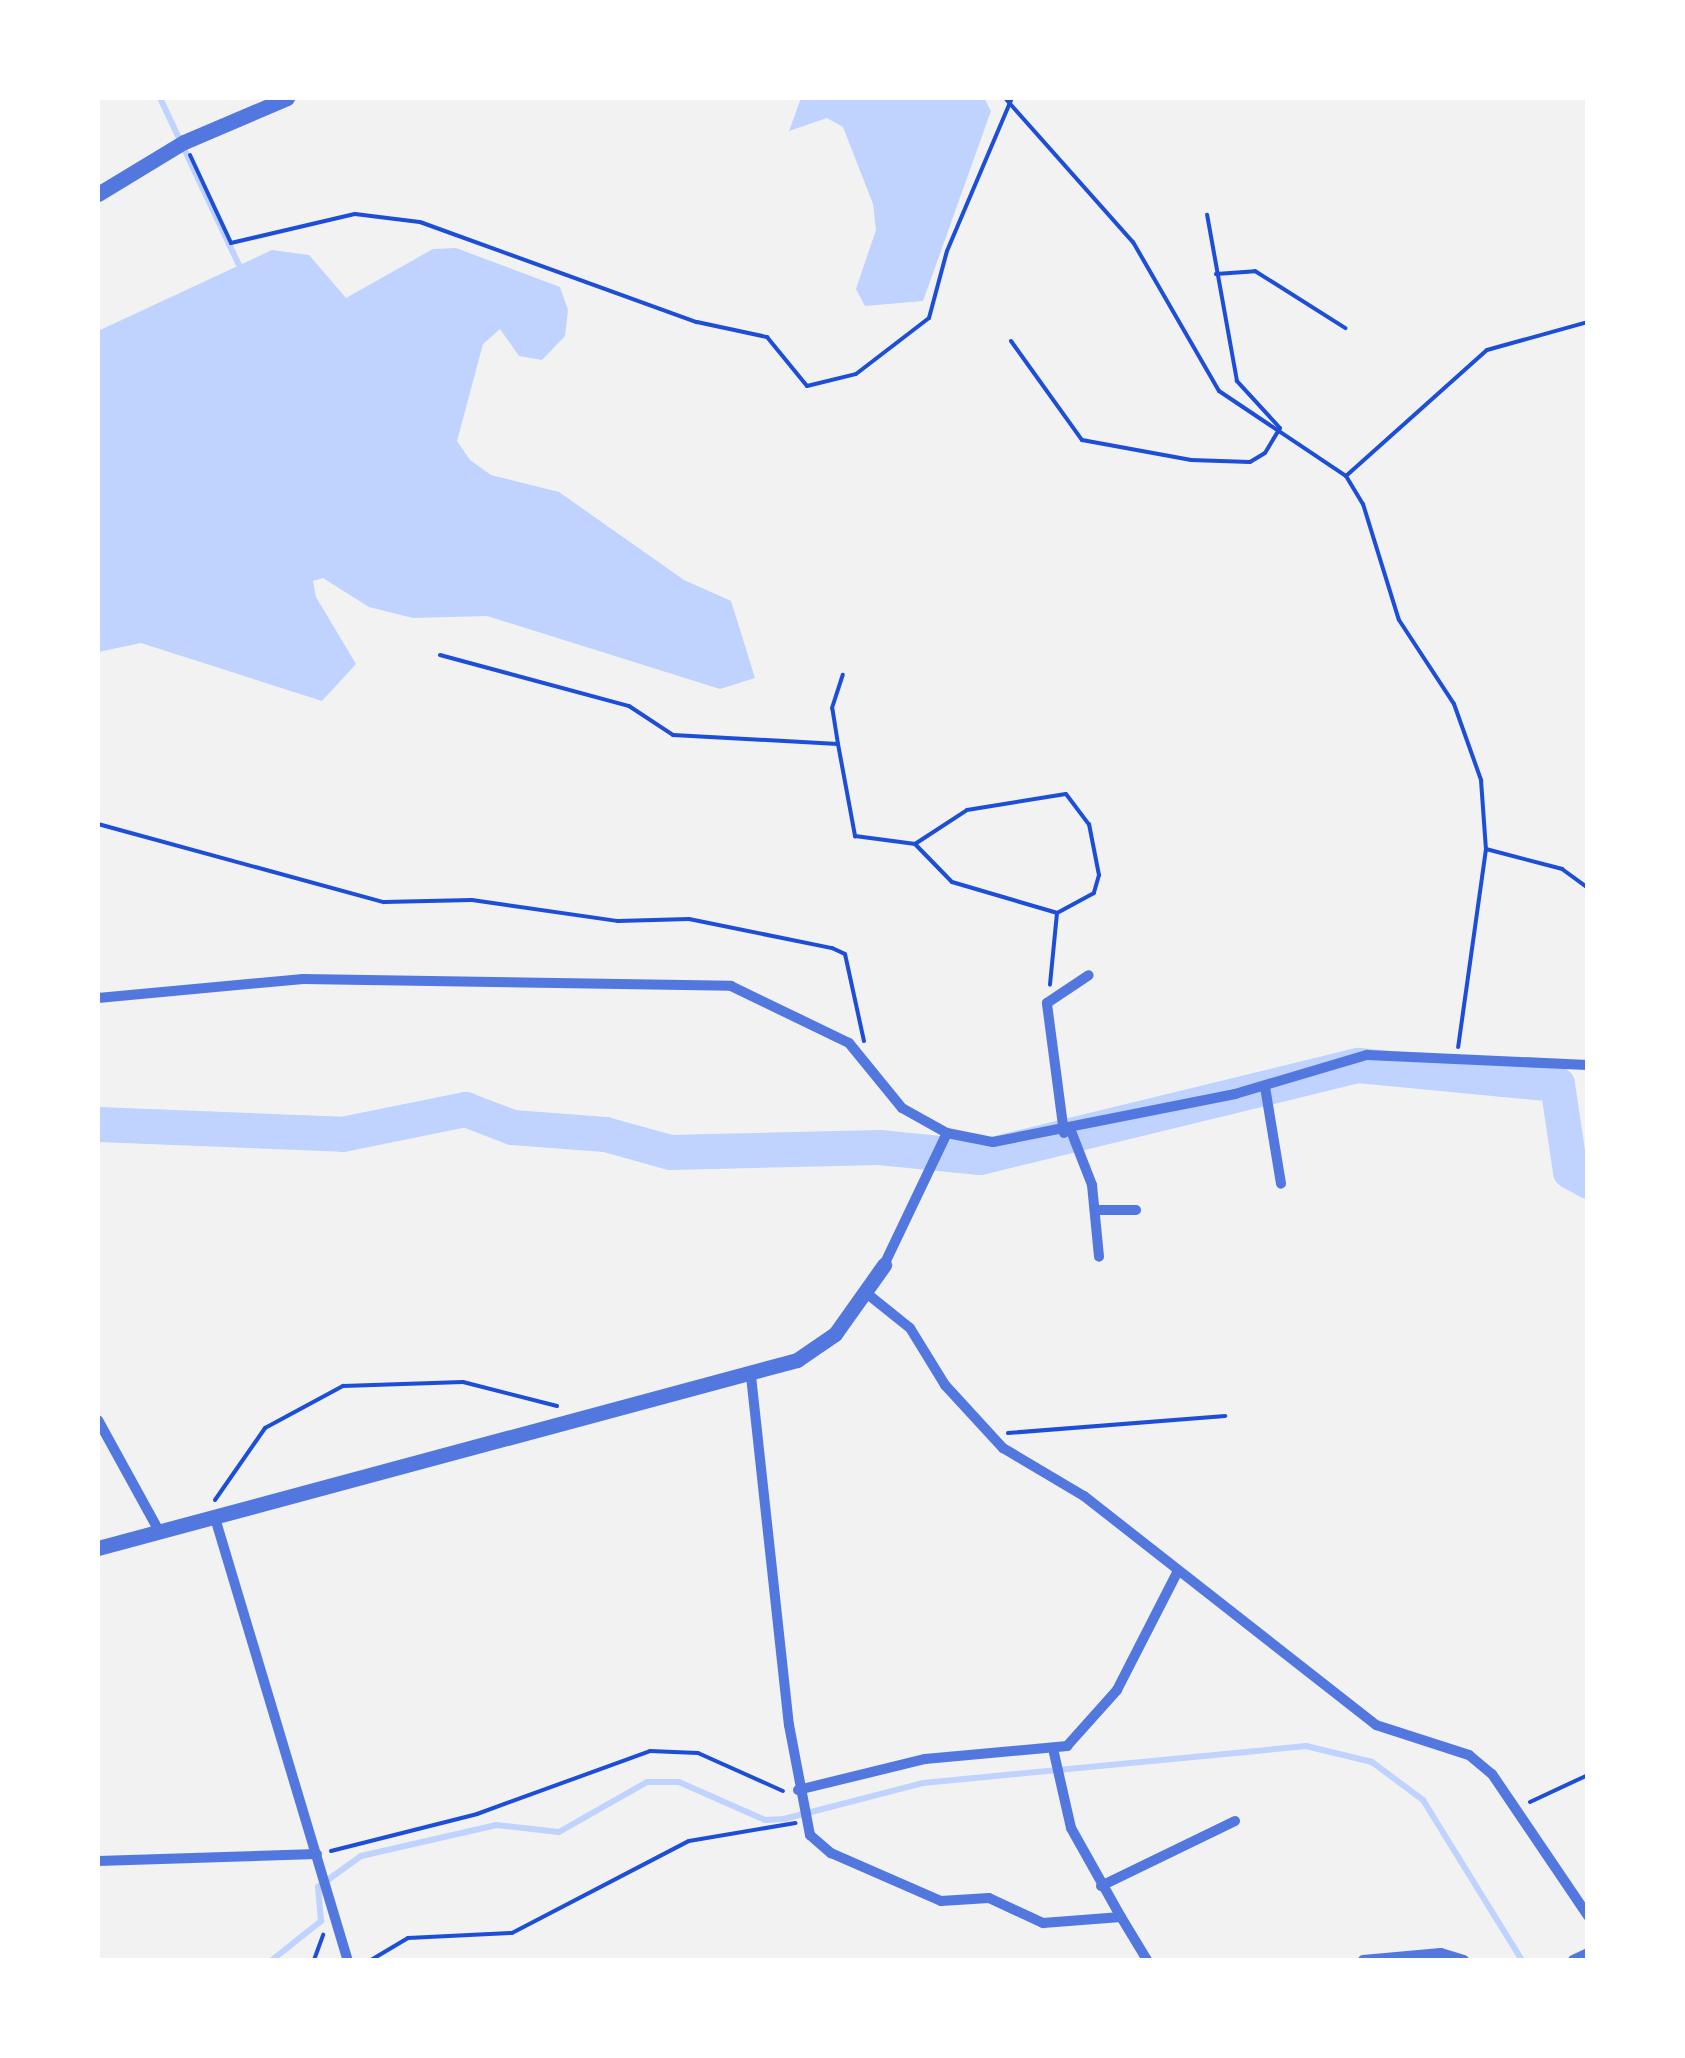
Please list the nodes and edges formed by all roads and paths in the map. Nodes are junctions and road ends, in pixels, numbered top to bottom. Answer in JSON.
{"nodes":[{"id":1,"x":286,"y":98,"type":"edge"},
{"id":2,"x":1009,"y":99,"type":"edge"},
{"id":3,"x":184,"y":142,"type":"junction"},
{"id":4,"x":98,"y":194,"type":"edge"},
{"id":5,"x":1207,"y":216,"type":"dead end"},
{"id":6,"x":1216,"y":274,"type":"junction"},
{"id":7,"x":1588,"y":322,"type":"edge"},
{"id":8,"x":1345,"y":328,"type":"dead end"},
{"id":9,"x":1011,"y":341,"type":"dead end"},
{"id":10,"x":1281,"y":436,"type":"junction"},
{"id":11,"x":1346,"y":476,"type":"junction"},
{"id":12,"x":440,"y":655,"type":"dead end"},
{"id":13,"x":844,"y":675,"type":"dead end"},
{"id":14,"x":838,"y":744,"type":"junction"},
{"id":15,"x":98,"y":824,"type":"edge"},
{"id":16,"x":915,"y":844,"type":"junction"},
{"id":17,"x":1486,"y":849,"type":"junction"},
{"id":18,"x":1588,"y":888,"type":"edge"},
{"id":19,"x":1057,"y":913,"type":"junction"},
{"id":20,"x":1089,"y":974,"type":"dead end"},
{"id":21,"x":1049,"y":995,"type":"junction"},
{"id":22,"x":98,"y":998,"type":"edge"},
{"id":23,"x":855,"y":1052,"type":"junction"},
{"id":24,"x":1455,"y":1061,"type":"junction"},
{"id":25,"x":1588,"y":1065,"type":"edge"},
{"id":26,"x":1264,"y":1087,"type":"junction"},
{"id":27,"x":1067,"y":1132,"type":"junction"},
{"id":28,"x":946,"y":1133,"type":"junction"},
{"id":29,"x":1280,"y":1184,"type":"dead end"},
{"id":30,"x":1094,"y":1210,"type":"junction"},
{"id":31,"x":1136,"y":1210,"type":"dead end"},
{"id":32,"x":1099,"y":1257,"type":"dead end"},
{"id":33,"x":884,"y":1265,"type":"joint"},
{"id":34,"x":870,"y":1296,"type":"junction"},
{"id":35,"x":751,"y":1376,"type":"junction"},
{"id":36,"x":1225,"y":1416,"type":"dead end"},
{"id":37,"x":98,"y":1420,"type":"edge"},
{"id":38,"x":578,"y":1424,"type":"junction"},
{"id":39,"x":988,"y":1434,"type":"junction"},
{"id":40,"x":215,"y":1518,"type":"junction"},
{"id":41,"x":160,"y":1533,"type":"junction"},
{"id":42,"x":98,"y":1548,"type":"edge"},
{"id":43,"x":1177,"y":1572,"type":"junction"},
{"id":44,"x":1054,"y":1753,"type":"junction"},
{"id":45,"x":1588,"y":1774,"type":"edge"},
{"id":46,"x":798,"y":1790,"type":"junction"},
{"id":47,"x":1517,"y":1808,"type":"junction"},
{"id":48,"x":803,"y":1820,"type":"junction"},
{"id":49,"x":1235,"y":1821,"type":"dead end"},
{"id":50,"x":317,"y":1854,"type":"junction"},
{"id":51,"x":98,"y":1861,"type":"edge"},
{"id":52,"x":1102,"y":1886,"type":"junction"},
{"id":53,"x":1588,"y":1916,"type":"edge"},
{"id":54,"x":1122,"y":1917,"type":"junction"},
{"id":55,"x":1588,"y":1954,"type":"edge"},
{"id":56,"x":348,"y":1960,"type":"edge"},
{"id":57,"x":371,"y":1960,"type":"edge"},
{"id":58,"x":1147,"y":1960,"type":"edge"},
{"id":59,"x":1363,"y":1960,"type":"edge"},
{"id":60,"x":1464,"y":1960,"type":"edge"},
{"id":61,"x":1573,"y":1960,"type":"edge"}],
"edges":[{"from":1,"to":3,"type":"street"},
{"from":2,"to":3,"type":"path"},
{"from":2,"to":10,"type":"path"},
{"from":3,"to":4,"type":"street"},
{"from":5,"to":6,"type":"path"},
{"from":6,"to":8,"type":"path"},
{"from":6,"to":10,"type":"path"},
{"from":7,"to":11,"type":"path"},
{"from":9,"to":10,"type":"path"},
{"from":10,"to":11,"type":"path"},
{"from":11,"to":17,"type":"path"},
{"from":12,"to":14,"type":"path"},
{"from":13,"to":14,"type":"path"},
{"from":14,"to":16,"type":"path"},
{"from":15,"to":23,"type":"path"},
{"from":16,"to":19,"type":"path"},
{"from":16,"to":19,"type":"path"},
{"from":17,"to":18,"type":"path"},
{"from":17,"to":24,"type":"path"},
{"from":19,"to":21,"type":"path"},
{"from":20,"to":21,"type":"street"},
{"from":21,"to":27,"type":"street"},
{"from":22,"to":23,"type":"street"},
{"from":23,"to":28,"type":"street"},
{"from":24,"to":25,"type":"street"},
{"from":24,"to":26,"type":"street"},
{"from":26,"to":27,"type":"street"},
{"from":26,"to":29,"type":"street"},
{"from":27,"to":28,"type":"street"},
{"from":27,"to":30,"type":"street"},
{"from":28,"to":33,"type":"street"},
{"from":30,"to":31,"type":"street"},
{"from":30,"to":32,"type":"street"},
{"from":33,"to":34,"type":"street"},
{"from":34,"to":35,"type":"street"},
{"from":34,"to":39,"type":"street"},
{"from":35,"to":38,"type":"street"},
{"from":35,"to":46,"type":"street"},
{"from":36,"to":39,"type":"path"},
{"from":37,"to":41,"type":"street"},
{"from":38,"to":40,"type":"street"},
{"from":38,"to":40,"type":"path"},
{"from":39,"to":43,"type":"street"},
{"from":40,"to":41,"type":"street"},
{"from":40,"to":50,"type":"street"},
{"from":41,"to":42,"type":"street"},
{"from":43,"to":44,"type":"street"},
{"from":43,"to":47,"type":"street"},
{"from":44,"to":46,"type":"street"},
{"from":44,"to":52,"type":"street"},
{"from":45,"to":47,"type":"path"},
{"from":46,"to":48,"type":"street"},
{"from":46,"to":50,"type":"path"},
{"from":47,"to":53,"type":"street"},
{"from":48,"to":54,"type":"street"},
{"from":48,"to":57,"type":"path"},
{"from":49,"to":52,"type":"street"},
{"from":50,"to":51,"type":"street"},
{"from":50,"to":56,"type":"street"},
{"from":52,"to":54,"type":"street"},
{"from":54,"to":58,"type":"street"},
{"from":55,"to":61,"type":"street"},
{"from":59,"to":60,"type":"street"}]}
